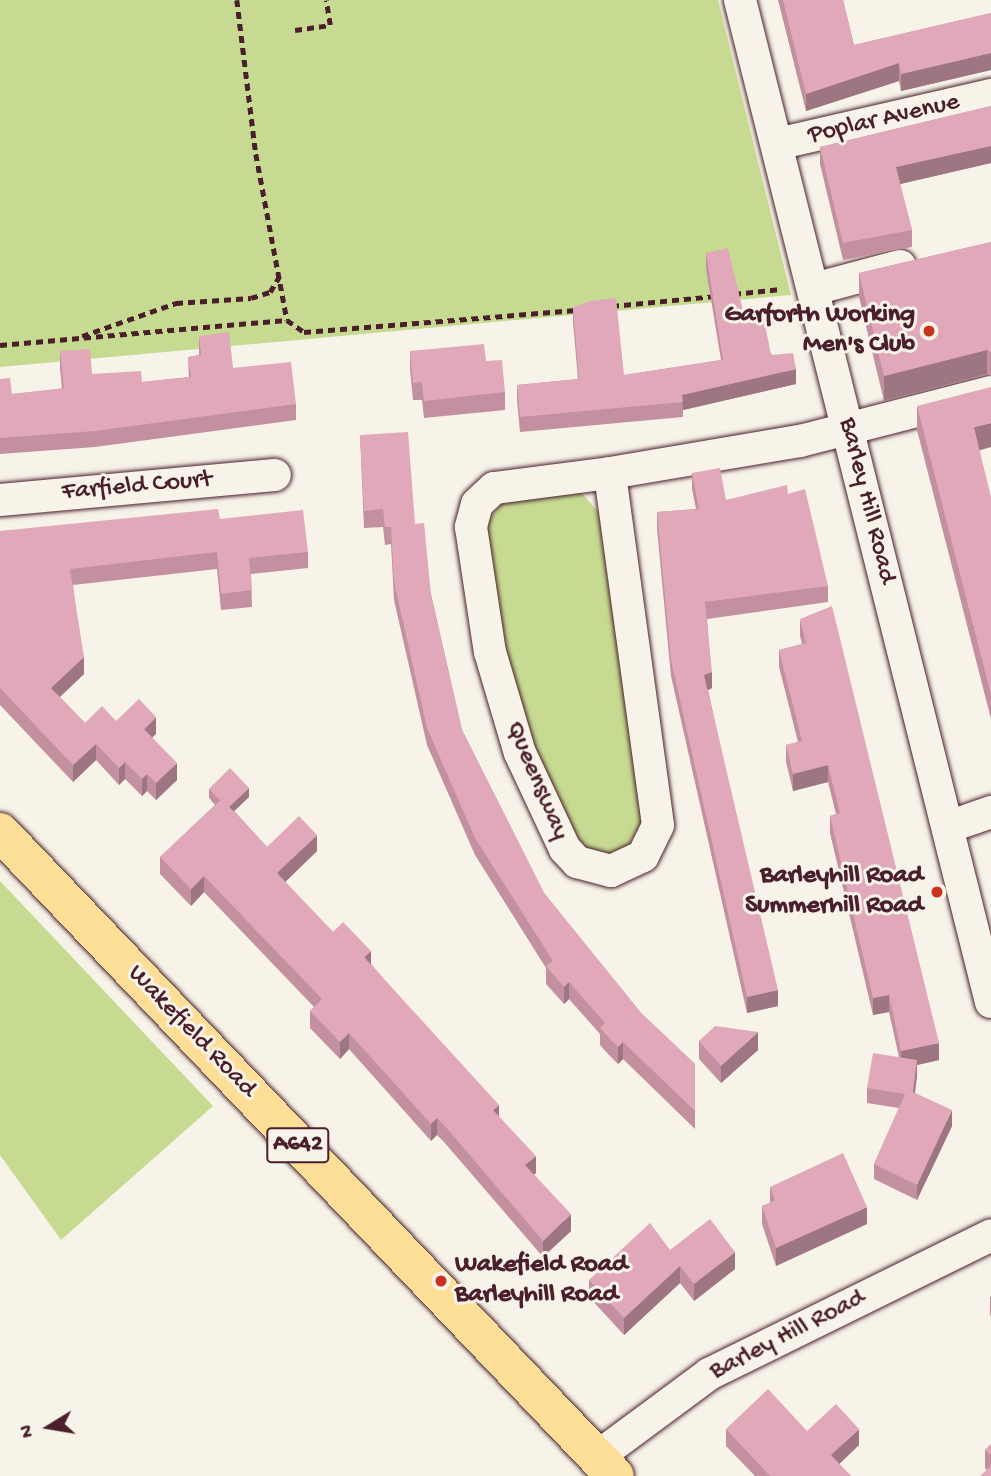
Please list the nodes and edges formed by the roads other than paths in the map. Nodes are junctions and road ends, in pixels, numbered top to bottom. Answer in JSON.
{"nodes":[{"id":1,"x":740,"y":0,"type":"edge"},
{"id":2,"x":991,"y":95,"type":"edge"},
{"id":3,"x":777,"y":144,"type":"junction"},
{"id":4,"x":933,"y":257,"type":"edge"},
{"id":5,"x":814,"y":289,"type":"junction"},
{"id":6,"x":991,"y":392,"type":"edge"},
{"id":7,"x":848,"y":431,"type":"junction"},
{"id":8,"x":610,"y":473,"type":"junction"},
{"id":9,"x":275,"y":475,"type":"dead end"},
{"id":10,"x":0,"y":499,"type":"edge"},
{"id":11,"x":991,"y":811,"type":"edge"},
{"id":12,"x":948,"y":827,"type":"junction"},
{"id":13,"x":0,"y":832,"type":"edge"},
{"id":14,"x":991,"y":1002,"type":"edge"},
{"id":15,"x":991,"y":1235,"type":"edge"},
{"id":16,"x":606,"y":1467,"type":"edge"}],
"edges":[{"from":1,"to":3,"type":"street","name":"Barley Hill Road"},
{"from":2,"to":3,"type":"street","name":"Poplar Avenue"},
{"from":3,"to":5,"type":"street","name":"Barley Hill Road"},
{"from":4,"to":5,"type":"street"},
{"from":5,"to":7,"type":"street","name":"Barley Hill Road"},
{"from":6,"to":7,"type":"street","name":"Queensway"},
{"from":7,"to":8,"type":"street","name":"Queensway"},
{"from":7,"to":12,"type":"street","name":"Barley Hill Road"},
{"from":8,"to":8,"type":"street","name":"Queensway"},
{"from":9,"to":10,"type":"street","name":"Farfield Court"},
{"from":11,"to":12,"type":"street"},
{"from":12,"to":14,"type":"street","name":"Barley Hill Road"},
{"from":13,"to":16,"type":"main road","name":"Wakefield Road","number":"A642"},
{"from":15,"to":16,"type":"street","name":"Barley Hill Road"}]}
